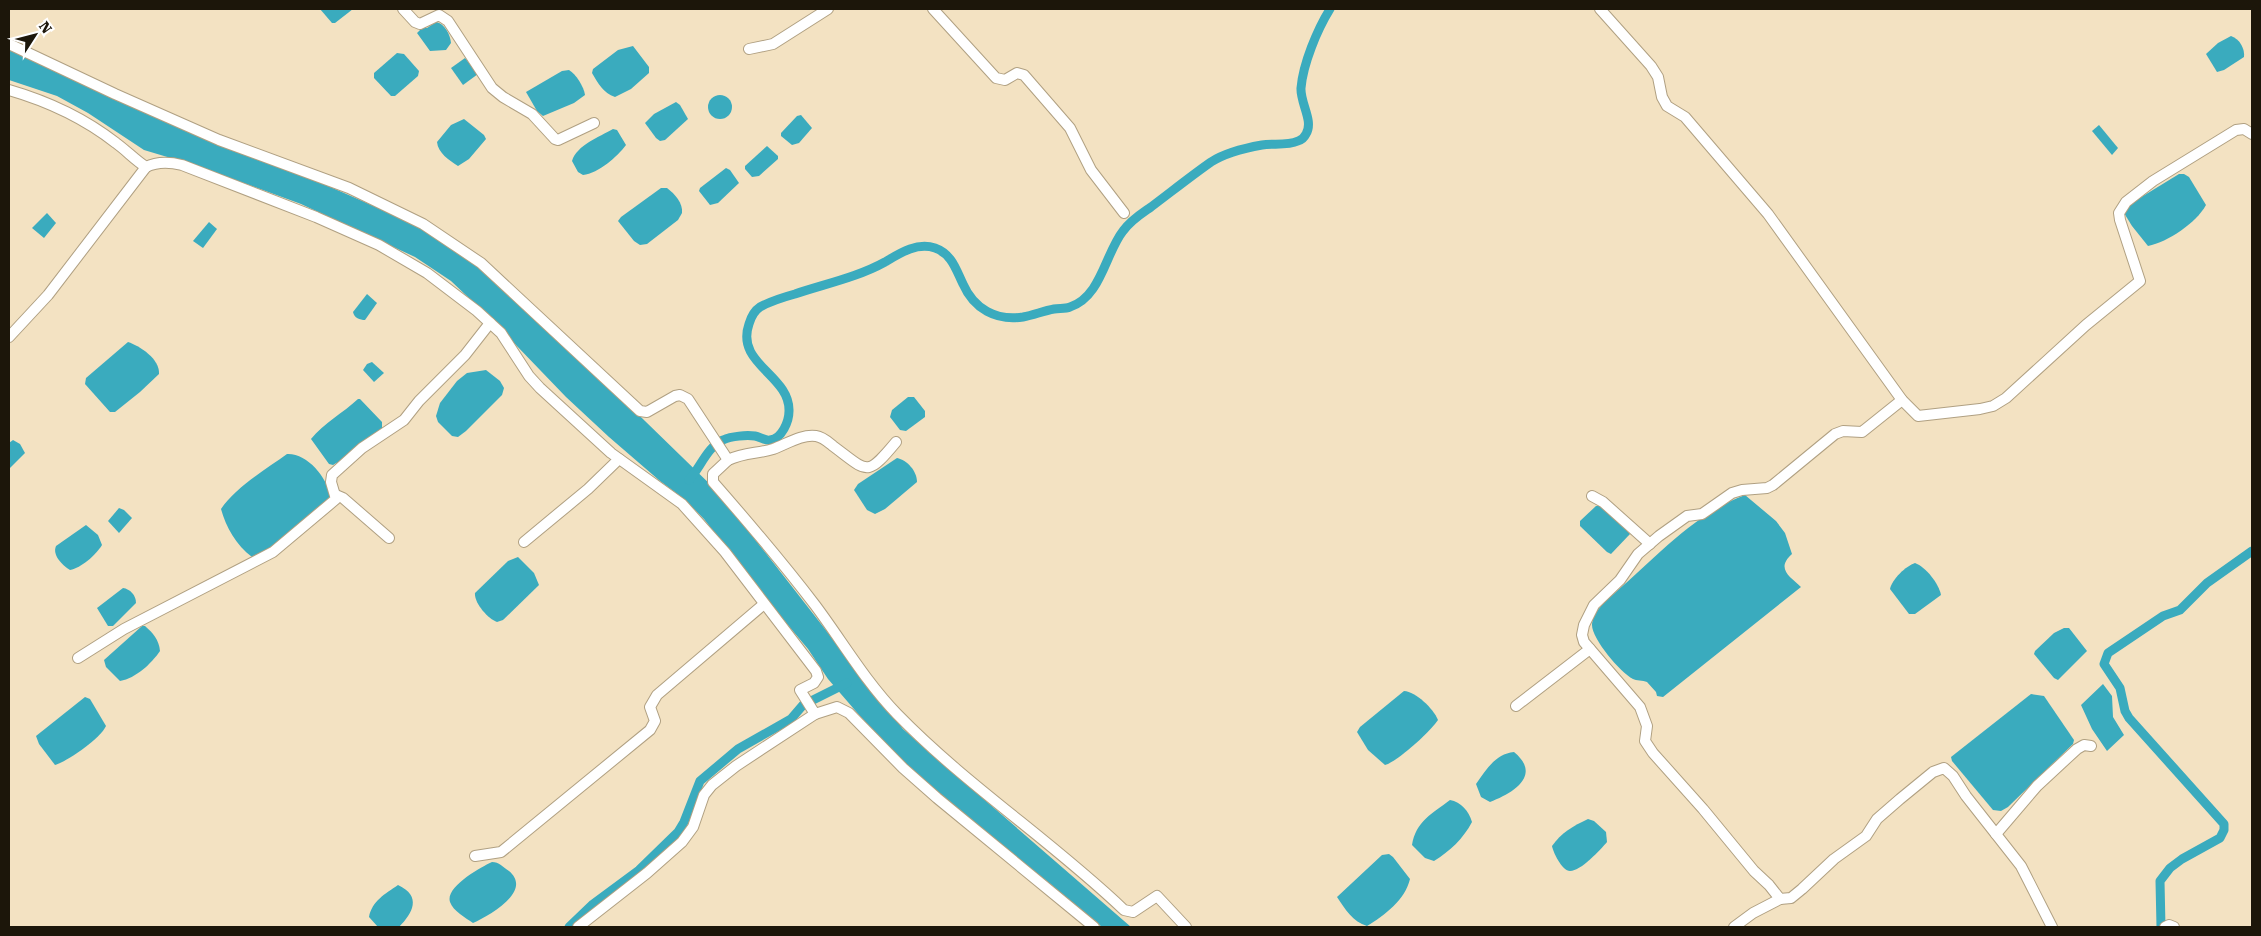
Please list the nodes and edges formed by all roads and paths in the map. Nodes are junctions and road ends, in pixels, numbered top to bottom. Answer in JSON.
{"nodes":[{"id":1,"x":403,"y":9,"type":"edge"},
{"id":2,"x":828,"y":9,"type":"edge"},
{"id":3,"x":933,"y":9,"type":"edge"},
{"id":4,"x":1600,"y":9,"type":"edge"},
{"id":5,"x":9,"y":44,"type":"edge"},
{"id":6,"x":749,"y":49,"type":"dead end"},
{"id":7,"x":9,"y":90,"type":"edge"},
{"id":8,"x":594,"y":123,"type":"dead end"},
{"id":9,"x":2252,"y":134,"type":"edge"},
{"id":10,"x":146,"y":167,"type":"junction"},
{"id":11,"x":1124,"y":213,"type":"dead end"},
{"id":12,"x":490,"y":323,"type":"junction"},
{"id":13,"x":9,"y":336,"type":"edge"},
{"id":14,"x":1902,"y":400,"type":"junction"},
{"id":15,"x":896,"y":442,"type":"dead end"},
{"id":16,"x":726,"y":457,"type":"junction"},
{"id":17,"x":619,"y":459,"type":"junction"},
{"id":18,"x":336,"y":495,"type":"junction"},
{"id":19,"x":1592,"y":496,"type":"dead end"},
{"id":20,"x":390,"y":538,"type":"dead end"},
{"id":21,"x":524,"y":542,"type":"dead end"},
{"id":22,"x":1650,"y":544,"type":"junction"},
{"id":23,"x":764,"y":604,"type":"junction"},
{"id":24,"x":1590,"y":649,"type":"junction"},
{"id":25,"x":78,"y":658,"type":"dead end"},
{"id":26,"x":1516,"y":706,"type":"dead end"},
{"id":27,"x":814,"y":712,"type":"junction"},
{"id":28,"x":2091,"y":746,"type":"dead end"},
{"id":29,"x":1996,"y":834,"type":"junction"},
{"id":30,"x":476,"y":856,"type":"dead end"},
{"id":31,"x":1780,"y":899,"type":"junction"},
{"id":32,"x":578,"y":927,"type":"edge"},
{"id":33,"x":1094,"y":927,"type":"edge"},
{"id":34,"x":1186,"y":927,"type":"edge"},
{"id":35,"x":1734,"y":927,"type":"edge"},
{"id":36,"x":2052,"y":927,"type":"edge"},
{"id":37,"x":2165,"y":927,"type":"edge"},
{"id":38,"x":2174,"y":927,"type":"edge"}],
"edges":[{"from":1,"to":8,"type":"street"},
{"from":2,"to":6,"type":"street"},
{"from":3,"to":11,"type":"street"},
{"from":4,"to":14,"type":"street"},
{"from":5,"to":16,"type":"street"},
{"from":7,"to":10,"type":"street"},
{"from":9,"to":14,"type":"street"},
{"from":10,"to":12,"type":"street"},
{"from":10,"to":13,"type":"street"},
{"from":12,"to":17,"type":"street"},
{"from":12,"to":18,"type":"street"},
{"from":14,"to":22,"type":"street"},
{"from":15,"to":16,"type":"street"},
{"from":16,"to":34,"type":"street"},
{"from":17,"to":21,"type":"street"},
{"from":17,"to":23,"type":"street"},
{"from":18,"to":20,"type":"street"},
{"from":18,"to":25,"type":"street"},
{"from":19,"to":22,"type":"street"},
{"from":22,"to":24,"type":"street"},
{"from":23,"to":27,"type":"street"},
{"from":23,"to":30,"type":"street"},
{"from":24,"to":26,"type":"street"},
{"from":24,"to":31,"type":"street"},
{"from":27,"to":32,"type":"street"},
{"from":27,"to":33,"type":"street"},
{"from":28,"to":29,"type":"street"},
{"from":29,"to":31,"type":"street"},
{"from":29,"to":36,"type":"street"},
{"from":31,"to":35,"type":"street"},
{"from":37,"to":38,"type":"street"}]}
